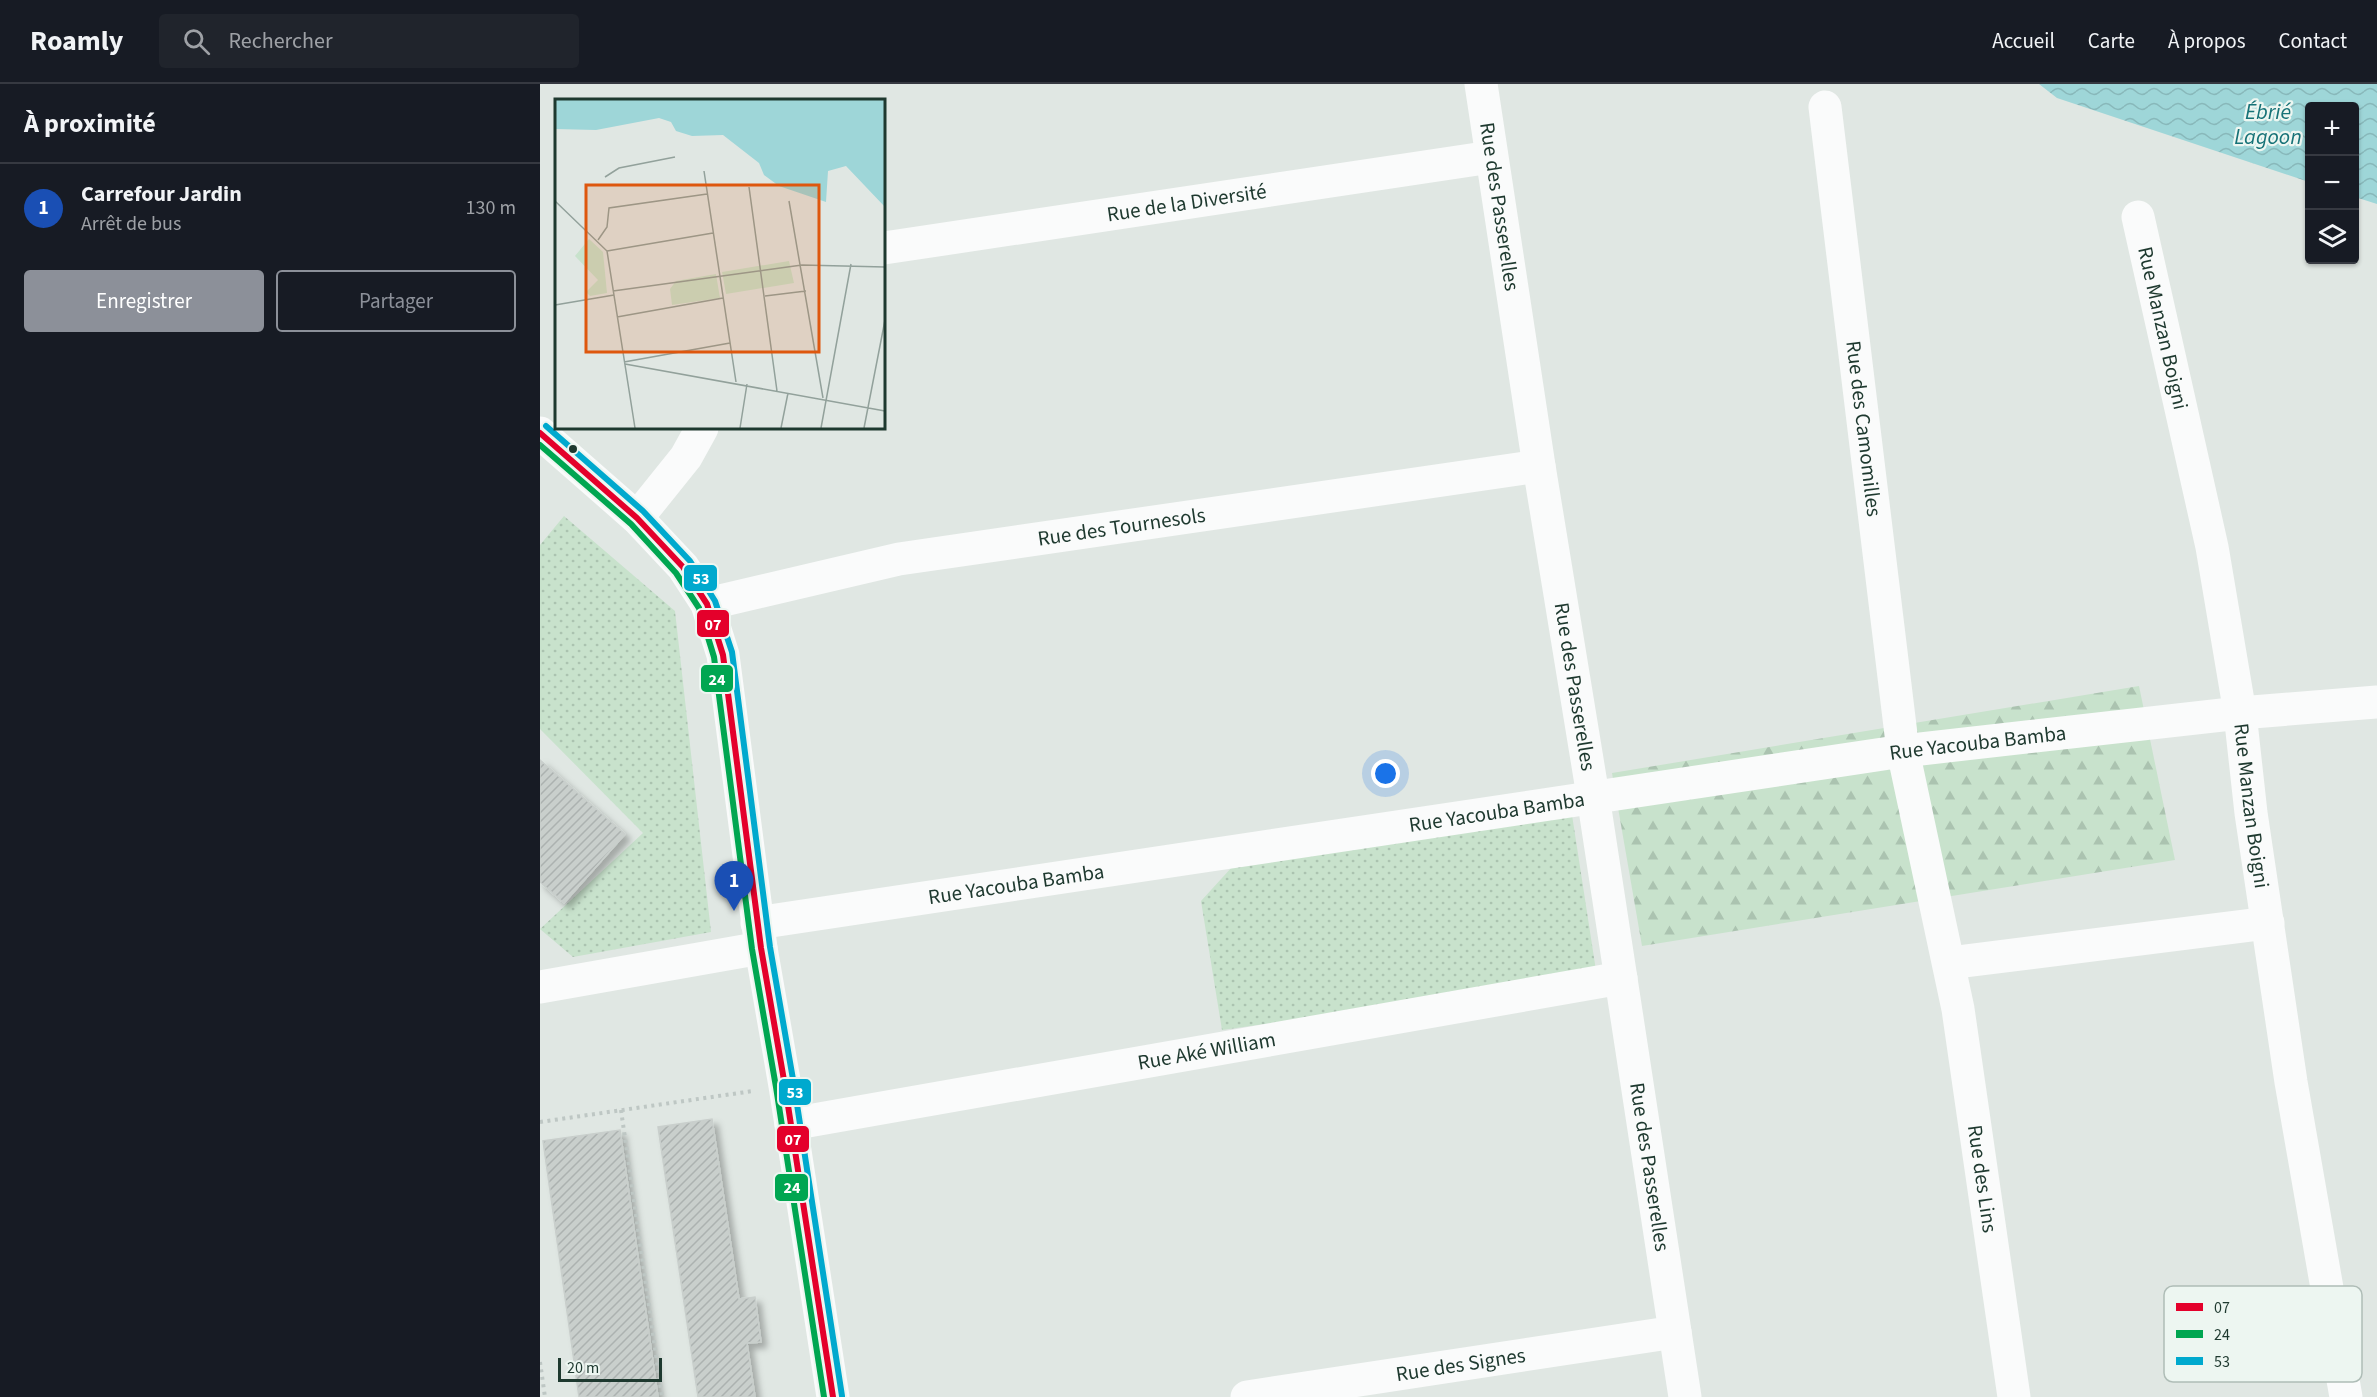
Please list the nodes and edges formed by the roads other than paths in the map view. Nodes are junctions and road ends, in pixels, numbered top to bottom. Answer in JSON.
{"nodes":[{"id":1,"x":1481,"y":84,"type":"edge"},
{"id":2,"x":1825,"y":107,"type":"dead end"},
{"id":3,"x":1491,"y":157,"type":"junction"},
{"id":4,"x":2138,"y":217,"type":"dead end"},
{"id":5,"x":885,"y":248,"type":"edge"},
{"id":6,"x":701,"y":429,"type":"edge"},
{"id":7,"x":540,"y":433,"type":"edge"},
{"id":8,"x":1539,"y":466,"type":"junction"},
{"id":9,"x":637,"y":519,"type":"junction"},
{"id":10,"x":707,"y":604,"type":"junction"},
{"id":11,"x":2377,"y":702,"type":"edge"},
{"id":12,"x":2240,"y":713,"type":"junction"},
{"id":13,"x":1903,"y":751,"type":"junction"},
{"id":14,"x":1593,"y":796,"type":"junction"},
{"id":15,"x":2268,"y":923,"type":"junction"},
{"id":16,"x":759,"y":936,"type":"junction"},
{"id":17,"x":1949,"y":963,"type":"junction"},
{"id":18,"x":1621,"y":978,"type":"junction"},
{"id":19,"x":540,"y":987,"type":"edge"},
{"id":20,"x":791,"y":1124,"type":"junction"},
{"id":21,"x":2327,"y":1286,"type":"edge"},
{"id":22,"x":1675,"y":1332,"type":"junction"},
{"id":23,"x":2343,"y":1382,"type":"edge"},
{"id":24,"x":833,"y":1397,"type":"edge"},
{"id":25,"x":1247,"y":1397,"type":"edge"},
{"id":26,"x":1685,"y":1397,"type":"edge"},
{"id":27,"x":2014,"y":1397,"type":"edge"},
{"id":28,"x":2346,"y":1397,"type":"edge"}],
"edges":[{"from":1,"to":3,"type":"street","name":"Rue des Passerelles"},
{"from":2,"to":13,"type":"street","name":"Rue des Camomilles"},
{"from":3,"to":5,"type":"street","name":"Rue de la Diversité"},
{"from":3,"to":8,"type":"street","name":"Rue des Passerelles"},
{"from":4,"to":12,"type":"street","name":"Rue Manzan Boigni"},
{"from":6,"to":9,"type":"street"},
{"from":7,"to":9,"type":"street"},
{"from":8,"to":10,"type":"street","name":"Rue des Tournesols"},
{"from":8,"to":14,"type":"street","name":"Rue des Passerelles"},
{"from":9,"to":10,"type":"street"},
{"from":10,"to":16,"type":"street"},
{"from":11,"to":12,"type":"street","name":"Rue Yacouba Bamba"},
{"from":12,"to":13,"type":"street","name":"Rue Yacouba Bamba"},
{"from":12,"to":15,"type":"street","name":"Rue Manzan Boigni"},
{"from":13,"to":14,"type":"street","name":"Rue Yacouba Bamba"},
{"from":13,"to":17,"type":"street","name":"Rue des Camomilles"},
{"from":14,"to":16,"type":"street","name":"Rue Yacouba Bamba"},
{"from":14,"to":18,"type":"street","name":"Rue des Passerelles"},
{"from":15,"to":17,"type":"street"},
{"from":15,"to":21,"type":"street","name":"Rue Manzan Boigni"},
{"from":16,"to":19,"type":"street","name":"Rue Yacouba Bamba"},
{"from":16,"to":20,"type":"street"},
{"from":17,"to":27,"type":"street","name":"Rue des Lins"},
{"from":18,"to":20,"type":"street","name":"Rue Aké William"},
{"from":18,"to":22,"type":"street","name":"Rue des Passerelles"},
{"from":20,"to":24,"type":"street"},
{"from":22,"to":25,"type":"street","name":"Rue des Signes"},
{"from":22,"to":26,"type":"street","name":"Rue des Passerelles"},
{"from":23,"to":28,"type":"street","name":"Rue Manzan Boigni"}]}
